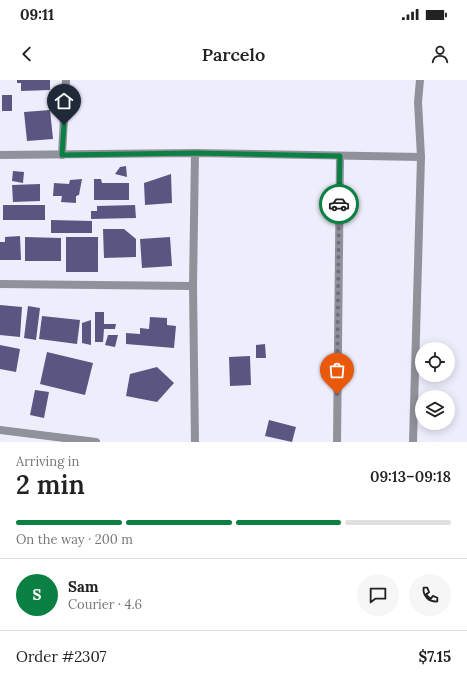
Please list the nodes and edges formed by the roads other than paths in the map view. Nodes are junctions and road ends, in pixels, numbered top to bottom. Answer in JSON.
{"nodes":[{"id":1,"x":66,"y":80,"type":"edge"},
{"id":2,"x":420,"y":80,"type":"edge"},
{"id":3,"x":195,"y":153,"type":"junction"},
{"id":4,"x":0,"y":155,"type":"edge"},
{"id":5,"x":62,"y":155,"type":"junction"},
{"id":6,"x":340,"y":156,"type":"junction"},
{"id":7,"x":421,"y":157,"type":"junction"},
{"id":8,"x":0,"y":284,"type":"edge"},
{"id":9,"x":193,"y":286,"type":"junction"},
{"id":10,"x":0,"y":430,"type":"edge"},
{"id":11,"x":96,"y":442,"type":"edge"},
{"id":12,"x":195,"y":442,"type":"edge"},
{"id":13,"x":337,"y":442,"type":"edge"},
{"id":14,"x":413,"y":442,"type":"edge"}],
"edges":[{"from":1,"to":5,"type":"street"},
{"from":2,"to":7,"type":"street"},
{"from":3,"to":5,"type":"street"},
{"from":3,"to":6,"type":"street"},
{"from":3,"to":9,"type":"street"},
{"from":4,"to":5,"type":"street"},
{"from":6,"to":7,"type":"street"},
{"from":6,"to":13,"type":"street"},
{"from":7,"to":14,"type":"street"},
{"from":8,"to":9,"type":"street"},
{"from":9,"to":12,"type":"street"},
{"from":10,"to":11,"type":"street"}]}
